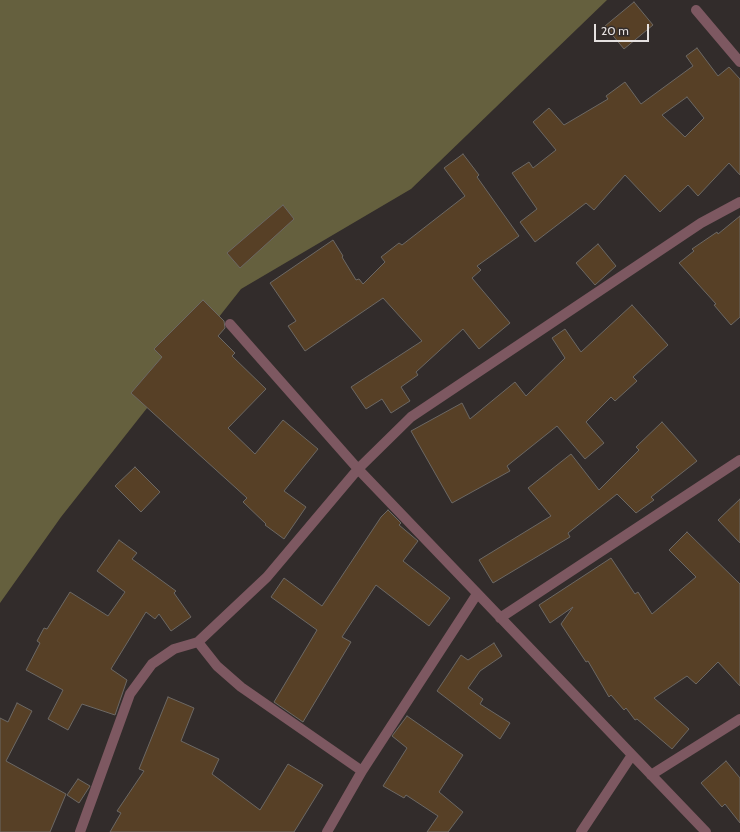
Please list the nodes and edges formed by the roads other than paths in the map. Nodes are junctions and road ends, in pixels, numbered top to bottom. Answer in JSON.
{"nodes":[{"id":1,"x":696,"y":10,"type":"dead end"},
{"id":2,"x":740,"y":62,"type":"edge"},
{"id":3,"x":740,"y":202,"type":"edge"},
{"id":4,"x":230,"y":324,"type":"dead end"},
{"id":5,"x":740,"y":460,"type":"edge"},
{"id":6,"x":358,"y":469,"type":"junction"},
{"id":7,"x":477,"y":594,"type":"junction"},
{"id":8,"x":500,"y":618,"type":"junction"},
{"id":9,"x":198,"y":642,"type":"junction"},
{"id":10,"x":740,"y":719,"type":"edge"},
{"id":11,"x":632,"y":755,"type":"junction"},
{"id":12,"x":362,"y":771,"type":"junction"},
{"id":13,"x":651,"y":775,"type":"junction"},
{"id":14,"x":80,"y":832,"type":"edge"},
{"id":15,"x":327,"y":832,"type":"edge"},
{"id":16,"x":581,"y":832,"type":"edge"},
{"id":17,"x":706,"y":832,"type":"edge"}],
"edges":[{"from":1,"to":2,"type":"street"},
{"from":3,"to":6,"type":"street"},
{"from":4,"to":6,"type":"street"},
{"from":5,"to":8,"type":"street"},
{"from":6,"to":7,"type":"street"},
{"from":6,"to":9,"type":"street"},
{"from":7,"to":8,"type":"street"},
{"from":7,"to":12,"type":"street"},
{"from":8,"to":11,"type":"street"},
{"from":9,"to":12,"type":"street"},
{"from":9,"to":14,"type":"street"},
{"from":10,"to":13,"type":"street"},
{"from":11,"to":13,"type":"street"},
{"from":11,"to":16,"type":"street"},
{"from":12,"to":15,"type":"street"},
{"from":13,"to":17,"type":"street"}]}
